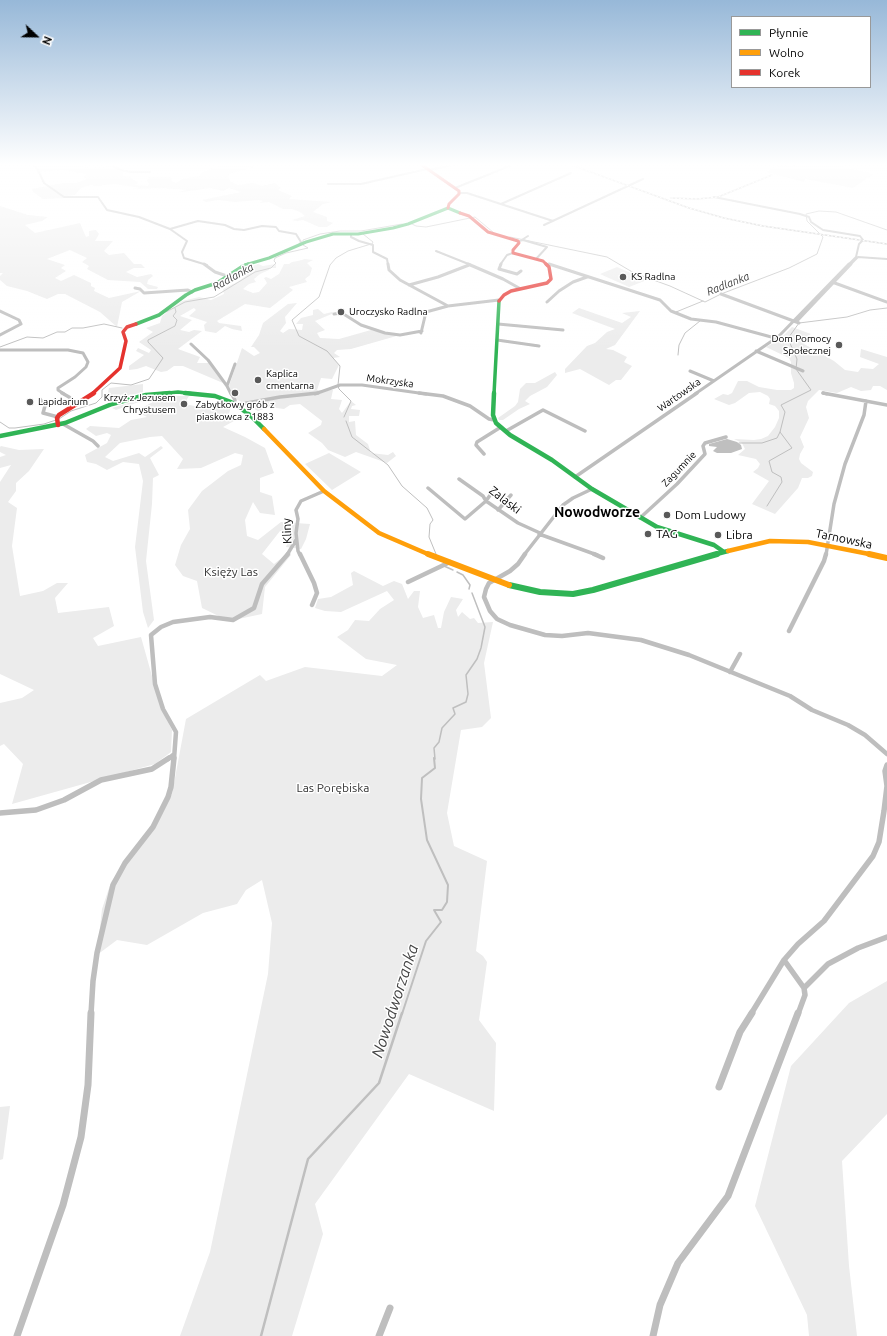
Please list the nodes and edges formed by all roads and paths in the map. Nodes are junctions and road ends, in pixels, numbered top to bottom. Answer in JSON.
{"nodes":[{"id":1,"x":159,"y":225,"type":"edge"},
{"id":2,"x":184,"y":225,"type":"edge"},
{"id":3,"x":220,"y":225,"type":"edge"},
{"id":4,"x":398,"y":225,"type":"edge"},
{"id":5,"x":480,"y":225,"type":"edge"},
{"id":6,"x":816,"y":225,"type":"edge"},
{"id":7,"x":170,"y":230,"type":"junction"},
{"id":8,"x":351,"y":235,"type":"junction"},
{"id":9,"x":528,"y":236,"type":"dead end"},
{"id":10,"x":522,"y":240,"type":"junction"},
{"id":11,"x":302,"y":244,"type":"junction"},
{"id":12,"x":436,"y":251,"type":"dead end"},
{"id":13,"x":513,"y":253,"type":"junction"},
{"id":14,"x":536,"y":259,"type":"junction"},
{"id":15,"x":548,"y":264,"type":"junction"},
{"id":16,"x":469,"y":265,"type":"junction"},
{"id":17,"x":521,"y":271,"type":"dead end"},
{"id":18,"x":227,"y":276,"type":"junction"},
{"id":19,"x":587,"y":277,"type":"junction"},
{"id":20,"x":832,"y":282,"type":"junction"},
{"id":21,"x":409,"y":285,"type":"junction"},
{"id":22,"x":135,"y":288,"type":"dead end"},
{"id":23,"x":519,"y":288,"type":"junction"},
{"id":24,"x":192,"y":292,"type":"junction"},
{"id":25,"x":500,"y":300,"type":"junction"},
{"id":26,"x":547,"y":302,"type":"dead end"},
{"id":27,"x":887,"y":302,"type":"edge"},
{"id":28,"x":448,"y":306,"type":"junction"},
{"id":29,"x":0,"y":311,"type":"edge"},
{"id":30,"x":334,"y":314,"type":"dead end"},
{"id":31,"x":498,"y":324,"type":"junction"},
{"id":32,"x":563,"y":330,"type":"dead end"},
{"id":33,"x":0,"y":335,"type":"edge"},
{"id":34,"x":775,"y":338,"type":"junction"},
{"id":35,"x":497,"y":340,"type":"junction"},
{"id":36,"x":191,"y":344,"type":"dead end"},
{"id":37,"x":540,"y":346,"type":"dead end"},
{"id":38,"x":0,"y":350,"type":"edge"},
{"id":39,"x":756,"y":351,"type":"junction"},
{"id":40,"x":235,"y":364,"type":"dead end"},
{"id":41,"x":690,"y":371,"type":"dead end"},
{"id":42,"x":804,"y":371,"type":"dead end"},
{"id":43,"x":714,"y":380,"type":"junction"},
{"id":44,"x":227,"y":386,"type":"junction"},
{"id":45,"x":823,"y":392,"type":"dead end"},
{"id":46,"x":40,"y":399,"type":"dead end"},
{"id":47,"x":866,"y":400,"type":"junction"},
{"id":48,"x":235,"y":404,"type":"junction"},
{"id":49,"x":76,"y":405,"type":"junction"},
{"id":50,"x":887,"y":405,"type":"edge"},
{"id":51,"x":494,"y":420,"type":"junction"},
{"id":52,"x":58,"y":421,"type":"junction"},
{"id":53,"x":503,"y":429,"type":"junction"},
{"id":54,"x":584,"y":431,"type":"dead end"},
{"id":55,"x":0,"y":436,"type":"edge"},
{"id":56,"x":726,"y":437,"type":"dead end"},
{"id":57,"x":98,"y":446,"type":"dead end"},
{"id":58,"x":484,"y":454,"type":"dead end"},
{"id":59,"x":575,"y":477,"type":"junction"},
{"id":60,"x":459,"y":479,"type":"dead end"},
{"id":61,"x":428,"y":488,"type":"dead end"},
{"id":62,"x":495,"y":488,"type":"dead end"},
{"id":63,"x":592,"y":489,"type":"junction"},
{"id":64,"x":324,"y":491,"type":"junction"},
{"id":65,"x":511,"y":495,"type":"dead end"},
{"id":66,"x":486,"y":501,"type":"junction"},
{"id":67,"x":498,"y":510,"type":"junction"},
{"id":68,"x":640,"y":518,"type":"junction"},
{"id":69,"x":540,"y":534,"type":"junction"},
{"id":70,"x":296,"y":540,"type":"junction"},
{"id":71,"x":828,"y":546,"type":"junction"},
{"id":72,"x":724,"y":552,"type":"junction"},
{"id":73,"x":603,"y":558,"type":"dead end"},
{"id":74,"x":887,"y":558,"type":"edge"},
{"id":75,"x":450,"y":562,"type":"junction"},
{"id":76,"x":494,"y":580,"type":"junction"},
{"id":77,"x":408,"y":582,"type":"dead end"},
{"id":78,"x":312,"y":605,"type":"dead end"},
{"id":79,"x":789,"y":631,"type":"dead end"},
{"id":80,"x":740,"y":654,"type":"dead end"},
{"id":81,"x":730,"y":672,"type":"junction"},
{"id":82,"x":887,"y":754,"type":"edge"},
{"id":83,"x":173,"y":755,"type":"junction"},
{"id":84,"x":887,"y":765,"type":"edge"},
{"id":85,"x":0,"y":813,"type":"edge"},
{"id":86,"x":887,"y":937,"type":"edge"},
{"id":87,"x":784,"y":960,"type":"junction"},
{"id":88,"x":804,"y":988,"type":"junction"},
{"id":89,"x":719,"y":1087,"type":"dead end"},
{"id":90,"x":390,"y":1308,"type":"dead end"},
{"id":91,"x":17,"y":1336,"type":"edge"},
{"id":92,"x":379,"y":1336,"type":"edge"},
{"id":93,"x":653,"y":1336,"type":"edge"}],
"edges":[{"from":1,"to":7,"type":"street"},
{"from":2,"to":7,"type":"street"},
{"from":3,"to":11,"type":"street"},
{"from":4,"to":8,"type":"street"},
{"from":5,"to":10,"type":"street"},
{"from":6,"to":20,"type":"street","name":"Wartowska"},
{"from":7,"to":18,"type":"street"},
{"from":8,"to":11,"type":"street"},
{"from":8,"to":21,"type":"street"},
{"from":9,"to":10,"type":"street"},
{"from":10,"to":13,"type":"street"},
{"from":10,"to":14,"type":"street"},
{"from":11,"to":18,"type":"street"},
{"from":12,"to":16,"type":"street"},
{"from":13,"to":14,"type":"street"},
{"from":13,"to":17,"type":"street"},
{"from":14,"to":15,"type":"street"},
{"from":15,"to":19,"type":"street"},
{"from":15,"to":23,"type":"street"},
{"from":16,"to":21,"type":"street"},
{"from":16,"to":23,"type":"street"},
{"from":18,"to":24,"type":"street"},
{"from":19,"to":26,"type":"street"},
{"from":19,"to":34,"type":"street"},
{"from":20,"to":27,"type":"street"},
{"from":20,"to":34,"type":"street","name":"Wartowska"},
{"from":21,"to":28,"type":"street"},
{"from":22,"to":24,"type":"street"},
{"from":23,"to":25,"type":"street"},
{"from":24,"to":49,"type":"street"},
{"from":25,"to":28,"type":"street"},
{"from":25,"to":31,"type":"street"},
{"from":28,"to":30,"type":"street"},
{"from":29,"to":33,"type":"street"},
{"from":31,"to":32,"type":"street"},
{"from":31,"to":35,"type":"street"},
{"from":34,"to":39,"type":"street","name":"Wartowska"},
{"from":35,"to":37,"type":"street"},
{"from":35,"to":51,"type":"street"},
{"from":36,"to":44,"type":"street"},
{"from":38,"to":49,"type":"street"},
{"from":39,"to":42,"type":"street"},
{"from":39,"to":43,"type":"street","name":"Wartowska"},
{"from":40,"to":44,"type":"street"},
{"from":41,"to":43,"type":"street"},
{"from":43,"to":59,"type":"street","name":"Wartowska"},
{"from":44,"to":48,"type":"street"},
{"from":45,"to":47,"type":"street"},
{"from":46,"to":52,"type":"street"},
{"from":47,"to":50,"type":"street"},
{"from":47,"to":71,"type":"street"},
{"from":48,"to":51,"type":"street","name":"Mokrzyska"},
{"from":48,"to":52,"type":"street","name":"Tarnowska"},
{"from":48,"to":64,"type":"street","name":"Tarnowska"},
{"from":49,"to":52,"type":"street"},
{"from":51,"to":53,"type":"street"},
{"from":52,"to":55,"type":"street"},
{"from":52,"to":57,"type":"street"},
{"from":53,"to":54,"type":"street"},
{"from":53,"to":58,"type":"street"},
{"from":53,"to":59,"type":"street"},
{"from":56,"to":68,"type":"street","name":"Zagumnie"},
{"from":59,"to":63,"type":"street"},
{"from":60,"to":66,"type":"street","name":"Zalaski"},
{"from":61,"to":66,"type":"street"},
{"from":62,"to":66,"type":"street"},
{"from":63,"to":68,"type":"street"},
{"from":63,"to":69,"type":"street"},
{"from":64,"to":70,"type":"street","name":"Kliny"},
{"from":64,"to":75,"type":"street","name":"Tarnowska"},
{"from":65,"to":67,"type":"street"},
{"from":66,"to":67,"type":"street","name":"Zalaski"},
{"from":67,"to":69,"type":"street","name":"Zalaski"},
{"from":68,"to":72,"type":"street"},
{"from":69,"to":73,"type":"street","name":"Zalaski"},
{"from":69,"to":76,"type":"street"},
{"from":70,"to":78,"type":"street","name":"Kliny"},
{"from":70,"to":83,"type":"street"},
{"from":71,"to":72,"type":"street","name":"Tarnowska"},
{"from":71,"to":74,"type":"street","name":"Tarnowska"},
{"from":71,"to":79,"type":"street"},
{"from":72,"to":76,"type":"street","name":"Tarnowska"},
{"from":75,"to":76,"type":"street","name":"Tarnowska"},
{"from":75,"to":77,"type":"street"},
{"from":76,"to":81,"type":"street"},
{"from":80,"to":81,"type":"street"},
{"from":81,"to":82,"type":"street"},
{"from":83,"to":85,"type":"street"},
{"from":83,"to":91,"type":"street"},
{"from":84,"to":87,"type":"street"},
{"from":86,"to":88,"type":"street"},
{"from":87,"to":88,"type":"street"},
{"from":87,"to":89,"type":"street"},
{"from":88,"to":93,"type":"street"},
{"from":90,"to":92,"type":"street"}]}
